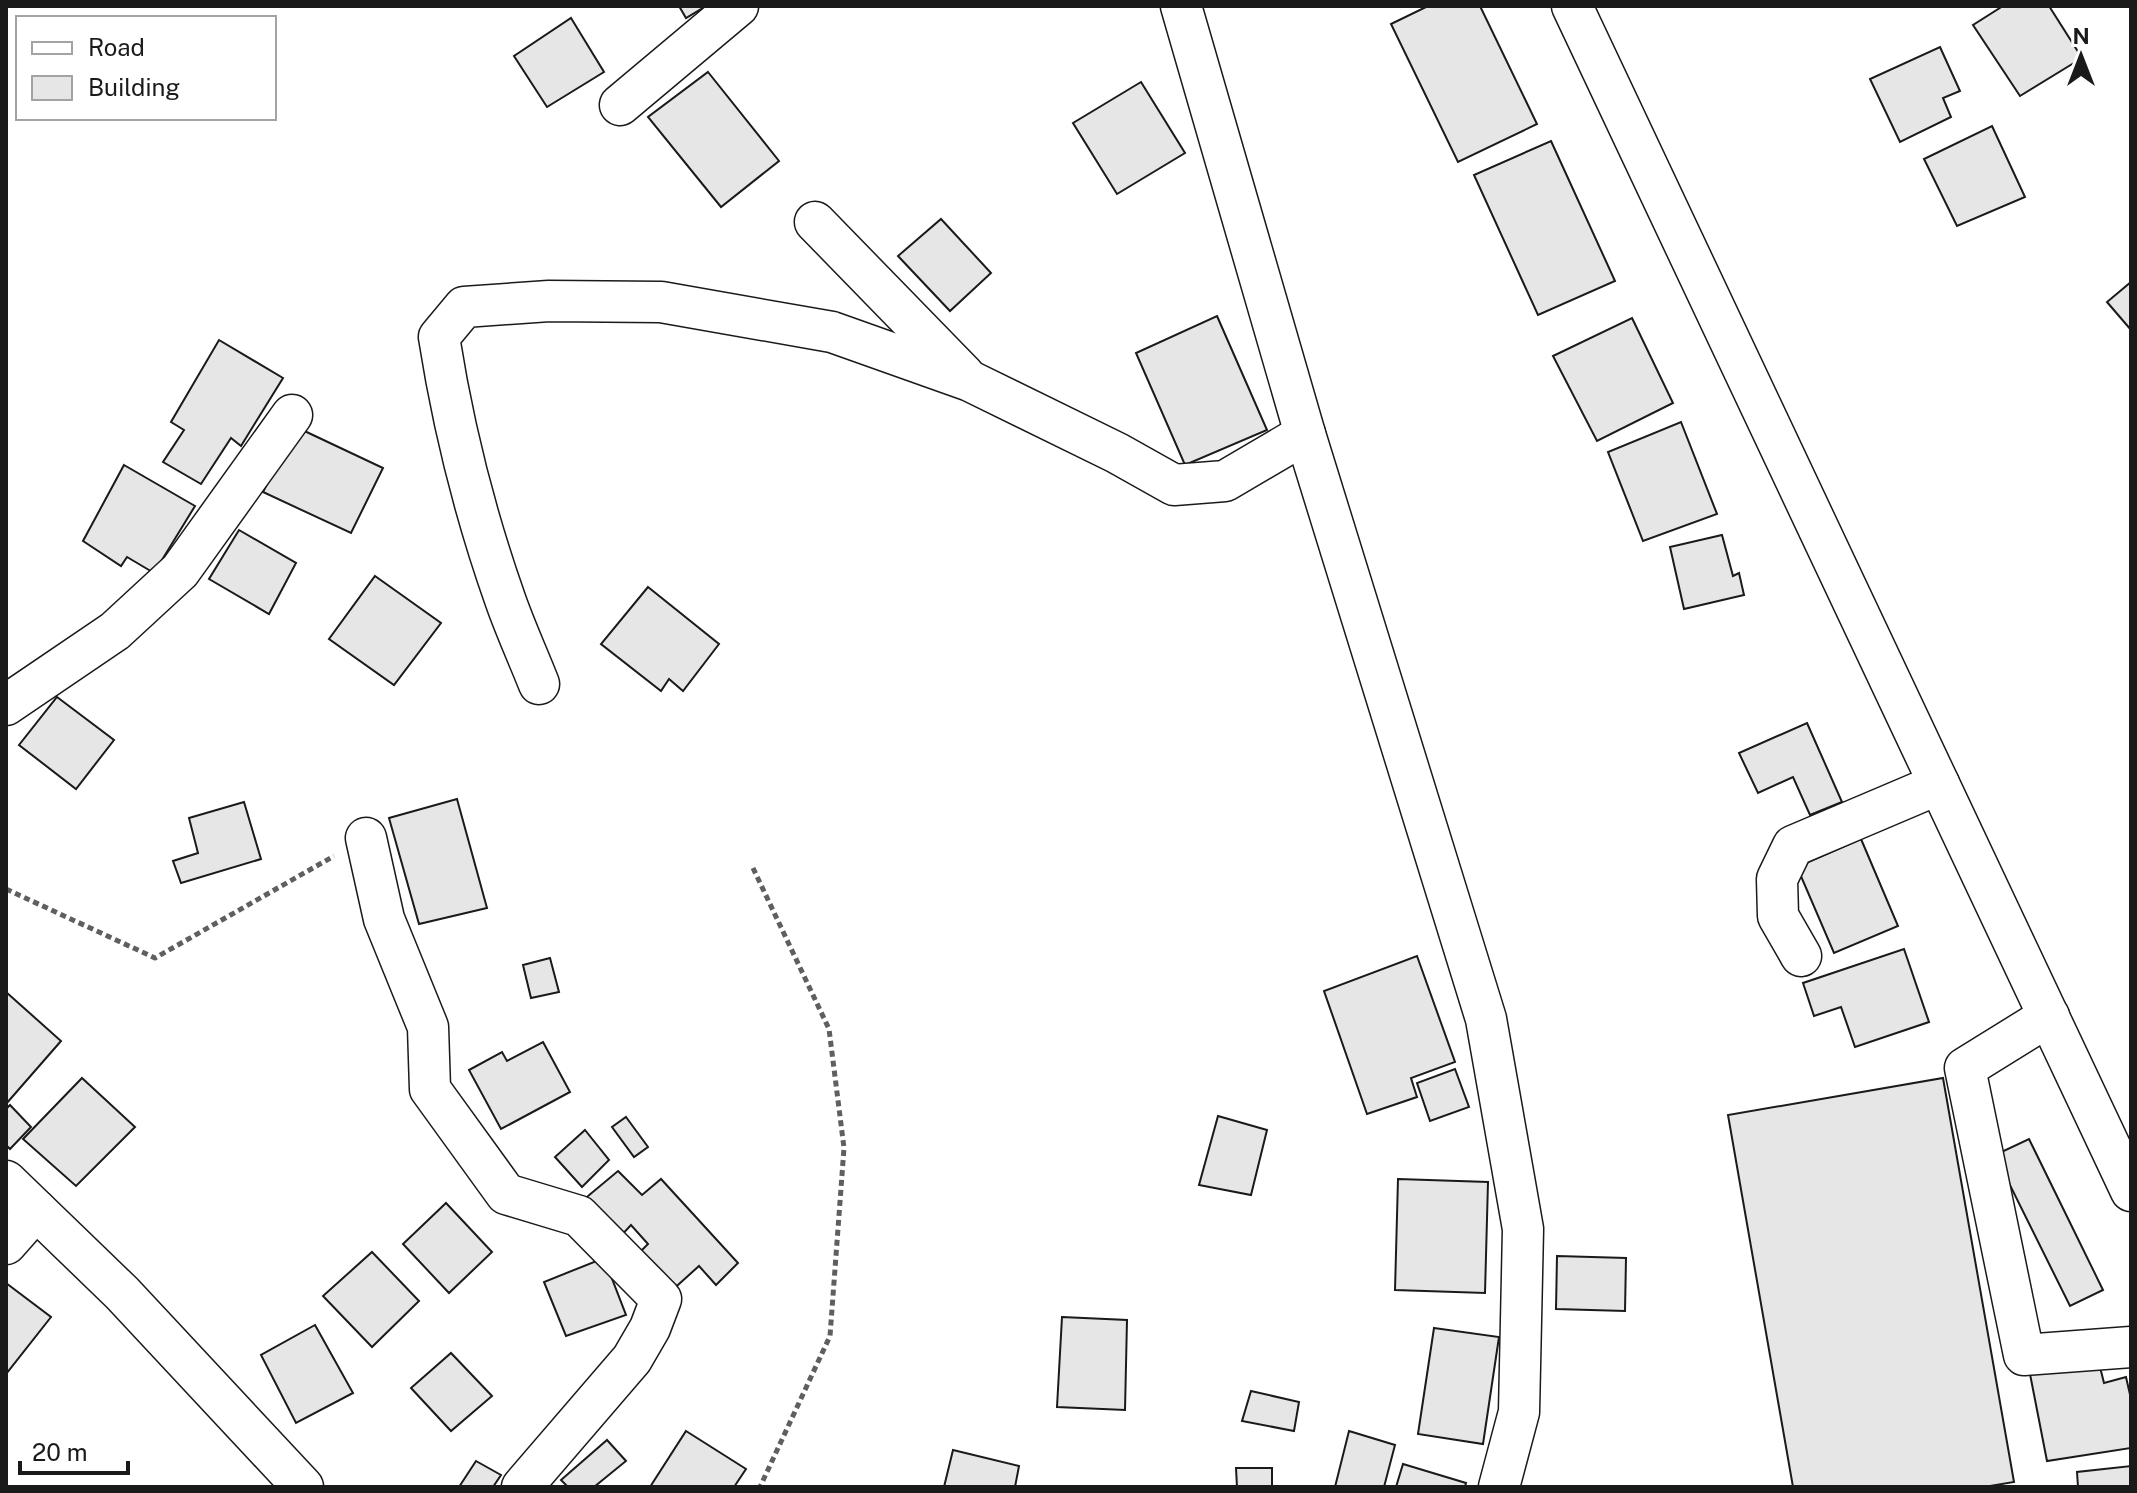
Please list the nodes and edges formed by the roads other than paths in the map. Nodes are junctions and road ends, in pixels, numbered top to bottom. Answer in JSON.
{"nodes":[{"id":1,"x":738,"y":6,"type":"edge"},
{"id":2,"x":1181,"y":6,"type":"edge"},
{"id":3,"x":1572,"y":6,"type":"edge"},
{"id":4,"x":620,"y":105,"type":"dead end"},
{"id":5,"x":815,"y":222,"type":"dead end"},
{"id":6,"x":970,"y":381,"type":"junction"},
{"id":7,"x":292,"y":415,"type":"dead end"},
{"id":8,"x":1305,"y":434,"type":"junction"},
{"id":9,"x":539,"y":684,"type":"dead end"},
{"id":10,"x":6,"y":705,"type":"edge"},
{"id":11,"x":1939,"y":784,"type":"junction"},
{"id":12,"x":366,"y":838,"type":"road end"},
{"id":13,"x":1801,"y":956,"type":"dead end"},
{"id":14,"x":2049,"y":1016,"type":"junction"},
{"id":15,"x":6,"y":1181,"type":"edge"},
{"id":16,"x":2131,"y":1191,"type":"edge"},
{"id":17,"x":36,"y":1210,"type":"junction"},
{"id":18,"x":6,"y":1244,"type":"edge"},
{"id":19,"x":2131,"y":1347,"type":"edge"},
{"id":20,"x":303,"y":1487,"type":"edge"},
{"id":21,"x":522,"y":1487,"type":"edge"},
{"id":22,"x":1499,"y":1487,"type":"edge"}],
"edges":[{"from":1,"to":4,"type":"street"},
{"from":2,"to":8,"type":"street"},
{"from":3,"to":11,"type":"street"},
{"from":5,"to":6,"type":"street"},
{"from":6,"to":8,"type":"street"},
{"from":6,"to":9,"type":"street"},
{"from":7,"to":10,"type":"street"},
{"from":8,"to":22,"type":"street"},
{"from":11,"to":13,"type":"street"},
{"from":11,"to":14,"type":"street"},
{"from":12,"to":21,"type":"street"},
{"from":14,"to":16,"type":"street"},
{"from":14,"to":19,"type":"street"},
{"from":15,"to":17,"type":"street"},
{"from":17,"to":18,"type":"street"},
{"from":17,"to":20,"type":"street"}]}
